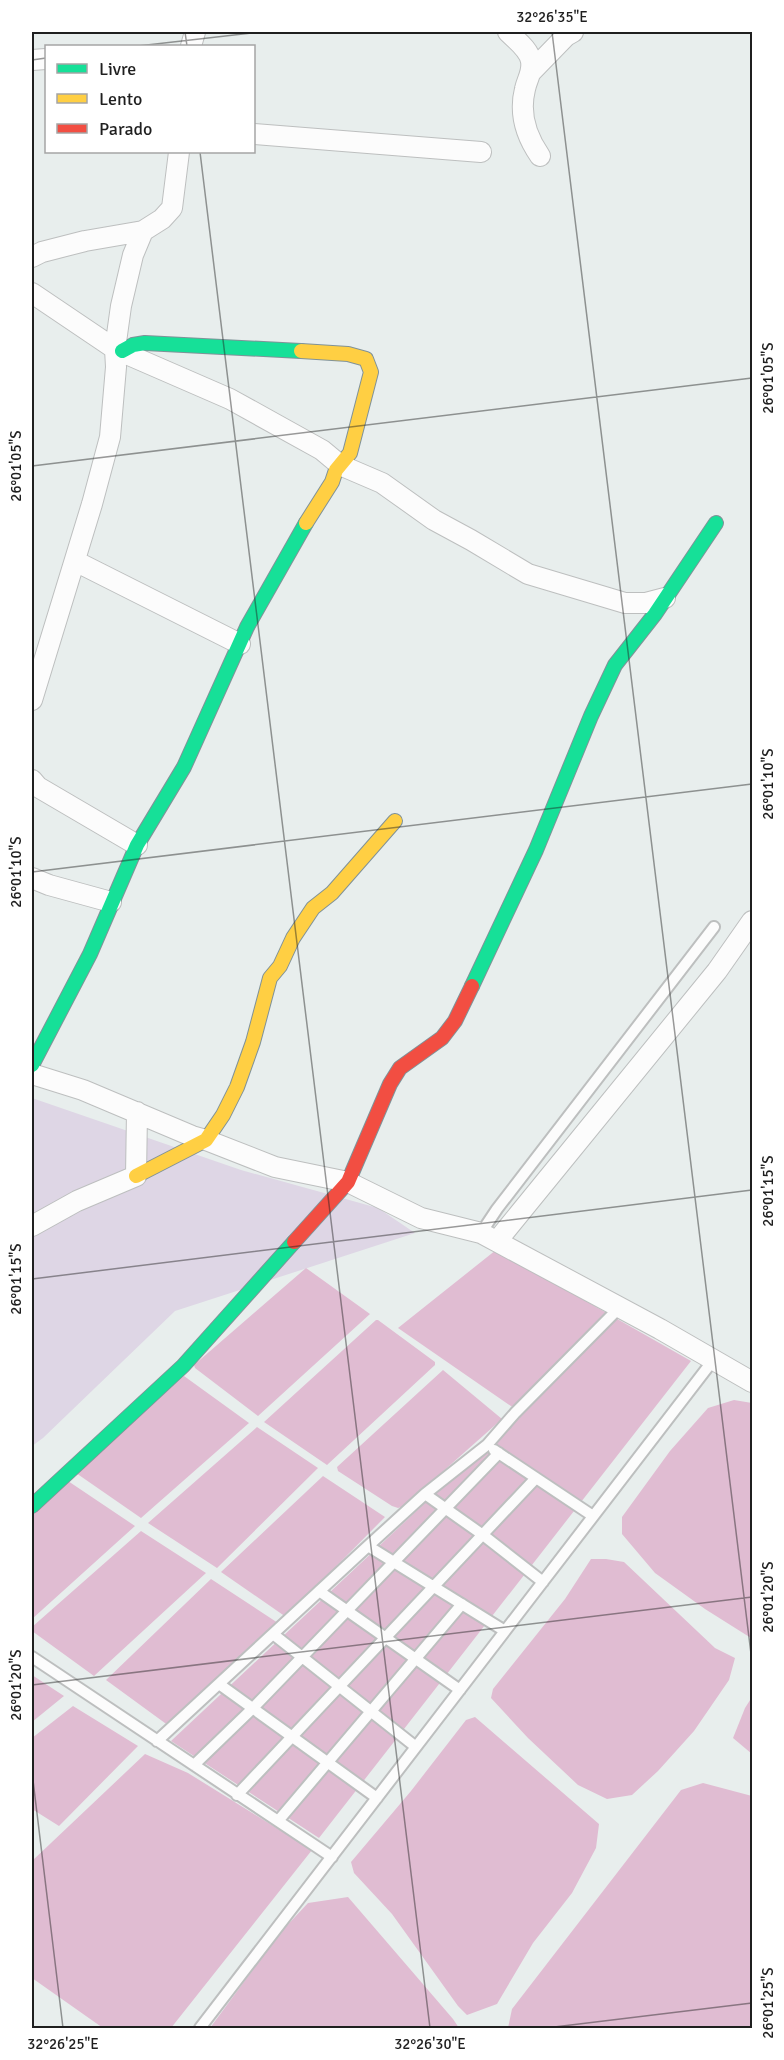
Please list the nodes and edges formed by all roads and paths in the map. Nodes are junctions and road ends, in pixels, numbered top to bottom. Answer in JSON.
{"nodes":[{"id":1,"x":508,"y":32,"type":"edge"},
{"id":2,"x":573,"y":32,"type":"edge"},
{"id":3,"x":531,"y":72,"type":"junction"},
{"id":4,"x":255,"y":134,"type":"edge"},
{"id":5,"x":481,"y":152,"type":"dead end"},
{"id":6,"x":179,"y":153,"type":"edge"},
{"id":7,"x":540,"y":156,"type":"dead end"},
{"id":8,"x":143,"y":231,"type":"junction"},
{"id":9,"x":32,"y":257,"type":"edge"},
{"id":10,"x":32,"y":293,"type":"edge"},
{"id":11,"x":118,"y":350,"type":"junction"},
{"id":12,"x":340,"y":465,"type":"junction"},
{"id":13,"x":716,"y":523,"type":"dead end"},
{"id":14,"x":75,"y":561,"type":"junction"},
{"id":15,"x":665,"y":598,"type":"junction"},
{"id":16,"x":240,"y":644,"type":"junction"},
{"id":17,"x":32,"y":700,"type":"edge"},
{"id":18,"x":32,"y":780,"type":"edge"},
{"id":19,"x":395,"y":821,"type":"dead end"},
{"id":20,"x":137,"y":845,"type":"junction"},
{"id":21,"x":32,"y":878,"type":"edge"},
{"id":22,"x":111,"y":902,"type":"junction"},
{"id":23,"x":753,"y":921,"type":"edge"},
{"id":24,"x":714,"y":927,"type":"dead end"},
{"id":25,"x":32,"y":1065,"type":"edge"},
{"id":26,"x":32,"y":1074,"type":"edge"},
{"id":27,"x":137,"y":1112,"type":"junction"},
{"id":28,"x":206,"y":1140,"type":"junction"},
{"id":29,"x":136,"y":1176,"type":"junction"},
{"id":30,"x":348,"y":1182,"type":"junction"},
{"id":31,"x":32,"y":1226,"type":"edge"},
{"id":32,"x":489,"y":1237,"type":"junction"},
{"id":33,"x":620,"y":1307,"type":"junction"},
{"id":34,"x":714,"y":1359,"type":"junction"},
{"id":35,"x":753,"y":1382,"type":"edge"},
{"id":36,"x":487,"y":1445,"type":"junction"},
{"id":37,"x":499,"y":1453,"type":"junction"},
{"id":38,"x":536,"y":1478,"type":"junction"},
{"id":39,"x":425,"y":1494,"type":"junction"},
{"id":40,"x":32,"y":1506,"type":"edge"},
{"id":41,"x":446,"y":1509,"type":"junction"},
{"id":42,"x":593,"y":1516,"type":"junction"},
{"id":43,"x":483,"y":1535,"type":"junction"},
{"id":44,"x":368,"y":1546,"type":"junction"},
{"id":45,"x":394,"y":1563,"type":"junction"},
{"id":46,"x":543,"y":1582,"type":"junction"},
{"id":47,"x":435,"y":1587,"type":"junction"},
{"id":48,"x":319,"y":1591,"type":"junction"},
{"id":49,"x":462,"y":1604,"type":"junction"},
{"id":50,"x":347,"y":1611,"type":"junction"},
{"id":51,"x":505,"y":1631,"type":"junction"},
{"id":52,"x":273,"y":1635,"type":"junction"},
{"id":53,"x":384,"y":1637,"type":"junction"},
{"id":54,"x":32,"y":1657,"type":"edge"},
{"id":55,"x":302,"y":1658,"type":"junction"},
{"id":56,"x":416,"y":1658,"type":"junction"},
{"id":57,"x":219,"y":1684,"type":"junction"},
{"id":58,"x":338,"y":1687,"type":"junction"},
{"id":59,"x":460,"y":1690,"type":"junction"},
{"id":60,"x":253,"y":1708,"type":"junction"},
{"id":61,"x":370,"y":1711,"type":"junction"},
{"id":62,"x":292,"y":1736,"type":"junction"},
{"id":63,"x":157,"y":1741,"type":"junction"},
{"id":64,"x":416,"y":1747,"type":"junction"},
{"id":65,"x":328,"y":1762,"type":"junction"},
{"id":66,"x":194,"y":1765,"type":"junction"},
{"id":67,"x":237,"y":1795,"type":"junction"},
{"id":68,"x":377,"y":1798,"type":"junction"},
{"id":69,"x":278,"y":1821,"type":"junction"},
{"id":70,"x":332,"y":1857,"type":"junction"},
{"id":71,"x":200,"y":2028,"type":"edge"}],
"edges":[{"from":1,"to":3,"type":"street"},
{"from":2,"to":3,"type":"street"},
{"from":3,"to":7,"type":"street"},
{"from":4,"to":5,"type":"street"},
{"from":6,"to":8,"type":"street"},
{"from":8,"to":9,"type":"street"},
{"from":8,"to":11,"type":"street"},
{"from":10,"to":11,"type":"street"},
{"from":11,"to":12,"type":"street"},
{"from":11,"to":12,"type":"street"},
{"from":11,"to":14,"type":"street"},
{"from":12,"to":15,"type":"street"},
{"from":12,"to":16,"type":"street"},
{"from":13,"to":15,"type":"street"},
{"from":14,"to":16,"type":"street"},
{"from":14,"to":17,"type":"street"},
{"from":15,"to":30,"type":"street"},
{"from":16,"to":20,"type":"street"},
{"from":18,"to":20,"type":"street"},
{"from":19,"to":28,"type":"street"},
{"from":20,"to":22,"type":"street"},
{"from":21,"to":22,"type":"street"},
{"from":22,"to":25,"type":"street"},
{"from":23,"to":32,"type":"street"},
{"from":24,"to":32,"type":"lane"},
{"from":26,"to":27,"type":"street"},
{"from":27,"to":28,"type":"street"},
{"from":27,"to":29,"type":"street"},
{"from":28,"to":29,"type":"street"},
{"from":28,"to":30,"type":"street"},
{"from":29,"to":31,"type":"street"},
{"from":30,"to":32,"type":"street"},
{"from":30,"to":40,"type":"street"},
{"from":32,"to":33,"type":"street"},
{"from":33,"to":34,"type":"street"},
{"from":33,"to":36,"type":"lane"},
{"from":34,"to":35,"type":"street"},
{"from":34,"to":42,"type":"lane"},
{"from":36,"to":37,"type":"lane"},
{"from":36,"to":39,"type":"lane"},
{"from":37,"to":38,"type":"lane"},
{"from":37,"to":41,"type":"lane"},
{"from":38,"to":42,"type":"lane"},
{"from":38,"to":43,"type":"lane"},
{"from":39,"to":41,"type":"lane"},
{"from":39,"to":44,"type":"lane"},
{"from":41,"to":43,"type":"lane"},
{"from":41,"to":45,"type":"lane"},
{"from":42,"to":46,"type":"lane"},
{"from":43,"to":46,"type":"lane"},
{"from":43,"to":47,"type":"lane"},
{"from":44,"to":45,"type":"lane"},
{"from":44,"to":48,"type":"lane"},
{"from":45,"to":47,"type":"lane"},
{"from":45,"to":50,"type":"lane"},
{"from":46,"to":51,"type":"lane"},
{"from":47,"to":49,"type":"lane"},
{"from":47,"to":53,"type":"lane"},
{"from":48,"to":50,"type":"lane"},
{"from":48,"to":52,"type":"lane"},
{"from":49,"to":51,"type":"lane"},
{"from":49,"to":56,"type":"lane"},
{"from":50,"to":53,"type":"lane"},
{"from":50,"to":55,"type":"lane"},
{"from":51,"to":59,"type":"lane"},
{"from":52,"to":55,"type":"lane"},
{"from":52,"to":57,"type":"lane"},
{"from":53,"to":56,"type":"lane"},
{"from":53,"to":58,"type":"lane"},
{"from":54,"to":63,"type":"lane"},
{"from":55,"to":58,"type":"lane"},
{"from":55,"to":60,"type":"lane"},
{"from":56,"to":59,"type":"lane"},
{"from":56,"to":61,"type":"lane"},
{"from":57,"to":60,"type":"lane"},
{"from":57,"to":63,"type":"lane"},
{"from":58,"to":61,"type":"lane"},
{"from":58,"to":62,"type":"lane"},
{"from":59,"to":64,"type":"lane"},
{"from":60,"to":62,"type":"lane"},
{"from":60,"to":66,"type":"lane"},
{"from":61,"to":64,"type":"lane"},
{"from":61,"to":65,"type":"lane"},
{"from":62,"to":65,"type":"lane"},
{"from":62,"to":67,"type":"lane"},
{"from":63,"to":66,"type":"lane"},
{"from":64,"to":68,"type":"lane"},
{"from":65,"to":68,"type":"lane"},
{"from":65,"to":69,"type":"lane"},
{"from":66,"to":67,"type":"lane"},
{"from":67,"to":69,"type":"lane"},
{"from":68,"to":70,"type":"lane"},
{"from":69,"to":70,"type":"lane"},
{"from":70,"to":71,"type":"lane"}]}
